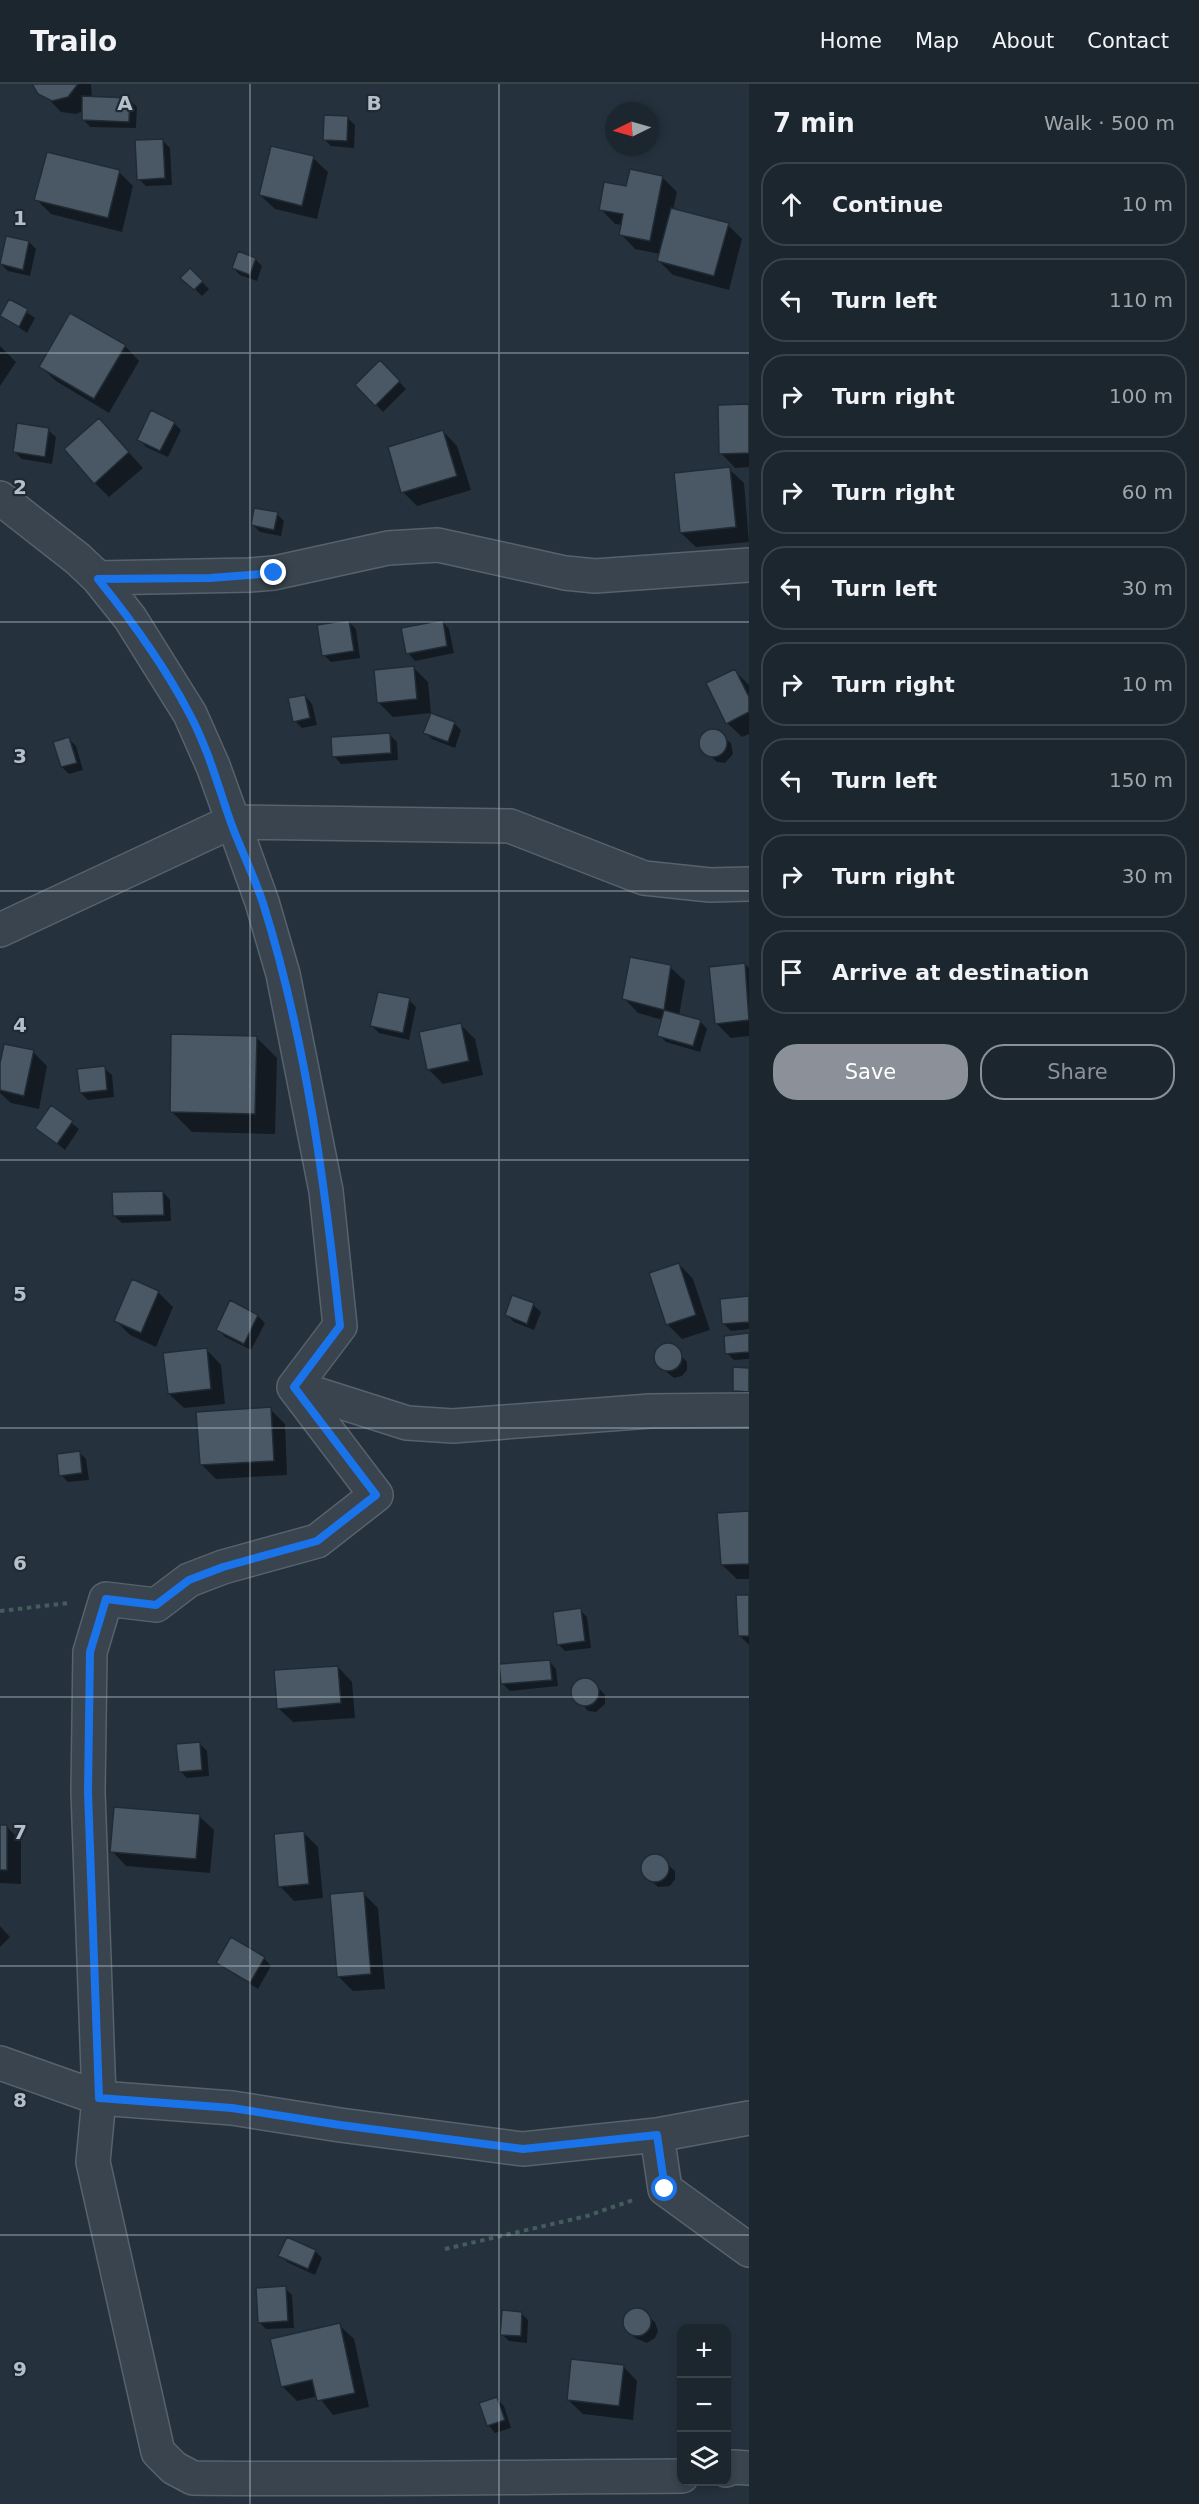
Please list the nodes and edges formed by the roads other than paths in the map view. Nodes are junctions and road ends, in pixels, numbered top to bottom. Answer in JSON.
{"nodes":[{"id":1,"x":0,"y":498,"type":"edge"},
{"id":2,"x":749,"y":565,"type":"edge"},
{"id":3,"x":98,"y":579,"type":"junction"},
{"id":4,"x":231,"y":822,"type":"junction"},
{"id":5,"x":749,"y":884,"type":"edge"},
{"id":6,"x":0,"y":930,"type":"edge"},
{"id":7,"x":294,"y":1387,"type":"junction"},
{"id":8,"x":749,"y":1410,"type":"edge"},
{"id":9,"x":0,"y":2063,"type":"edge"},
{"id":10,"x":99,"y":2098,"type":"junction"},
{"id":11,"x":749,"y":2118,"type":"edge"},
{"id":12,"x":657,"y":2135,"type":"junction"},
{"id":13,"x":749,"y":2250,"type":"edge"},
{"id":14,"x":731,"y":2468,"type":"edge"},
{"id":15,"x":749,"y":2468,"type":"edge"},
{"id":16,"x":677,"y":2476,"type":"edge"}],
"edges":[{"from":1,"to":3,"type":"street"},
{"from":2,"to":3,"type":"street"},
{"from":3,"to":4,"type":"street"},
{"from":4,"to":5,"type":"street"},
{"from":4,"to":6,"type":"street"},
{"from":4,"to":7,"type":"street"},
{"from":7,"to":8,"type":"street"},
{"from":7,"to":10,"type":"street"},
{"from":9,"to":10,"type":"street"},
{"from":10,"to":12,"type":"street"},
{"from":10,"to":16,"type":"street"},
{"from":11,"to":12,"type":"street"},
{"from":12,"to":13,"type":"street"},
{"from":14,"to":15,"type":"street"}]}
